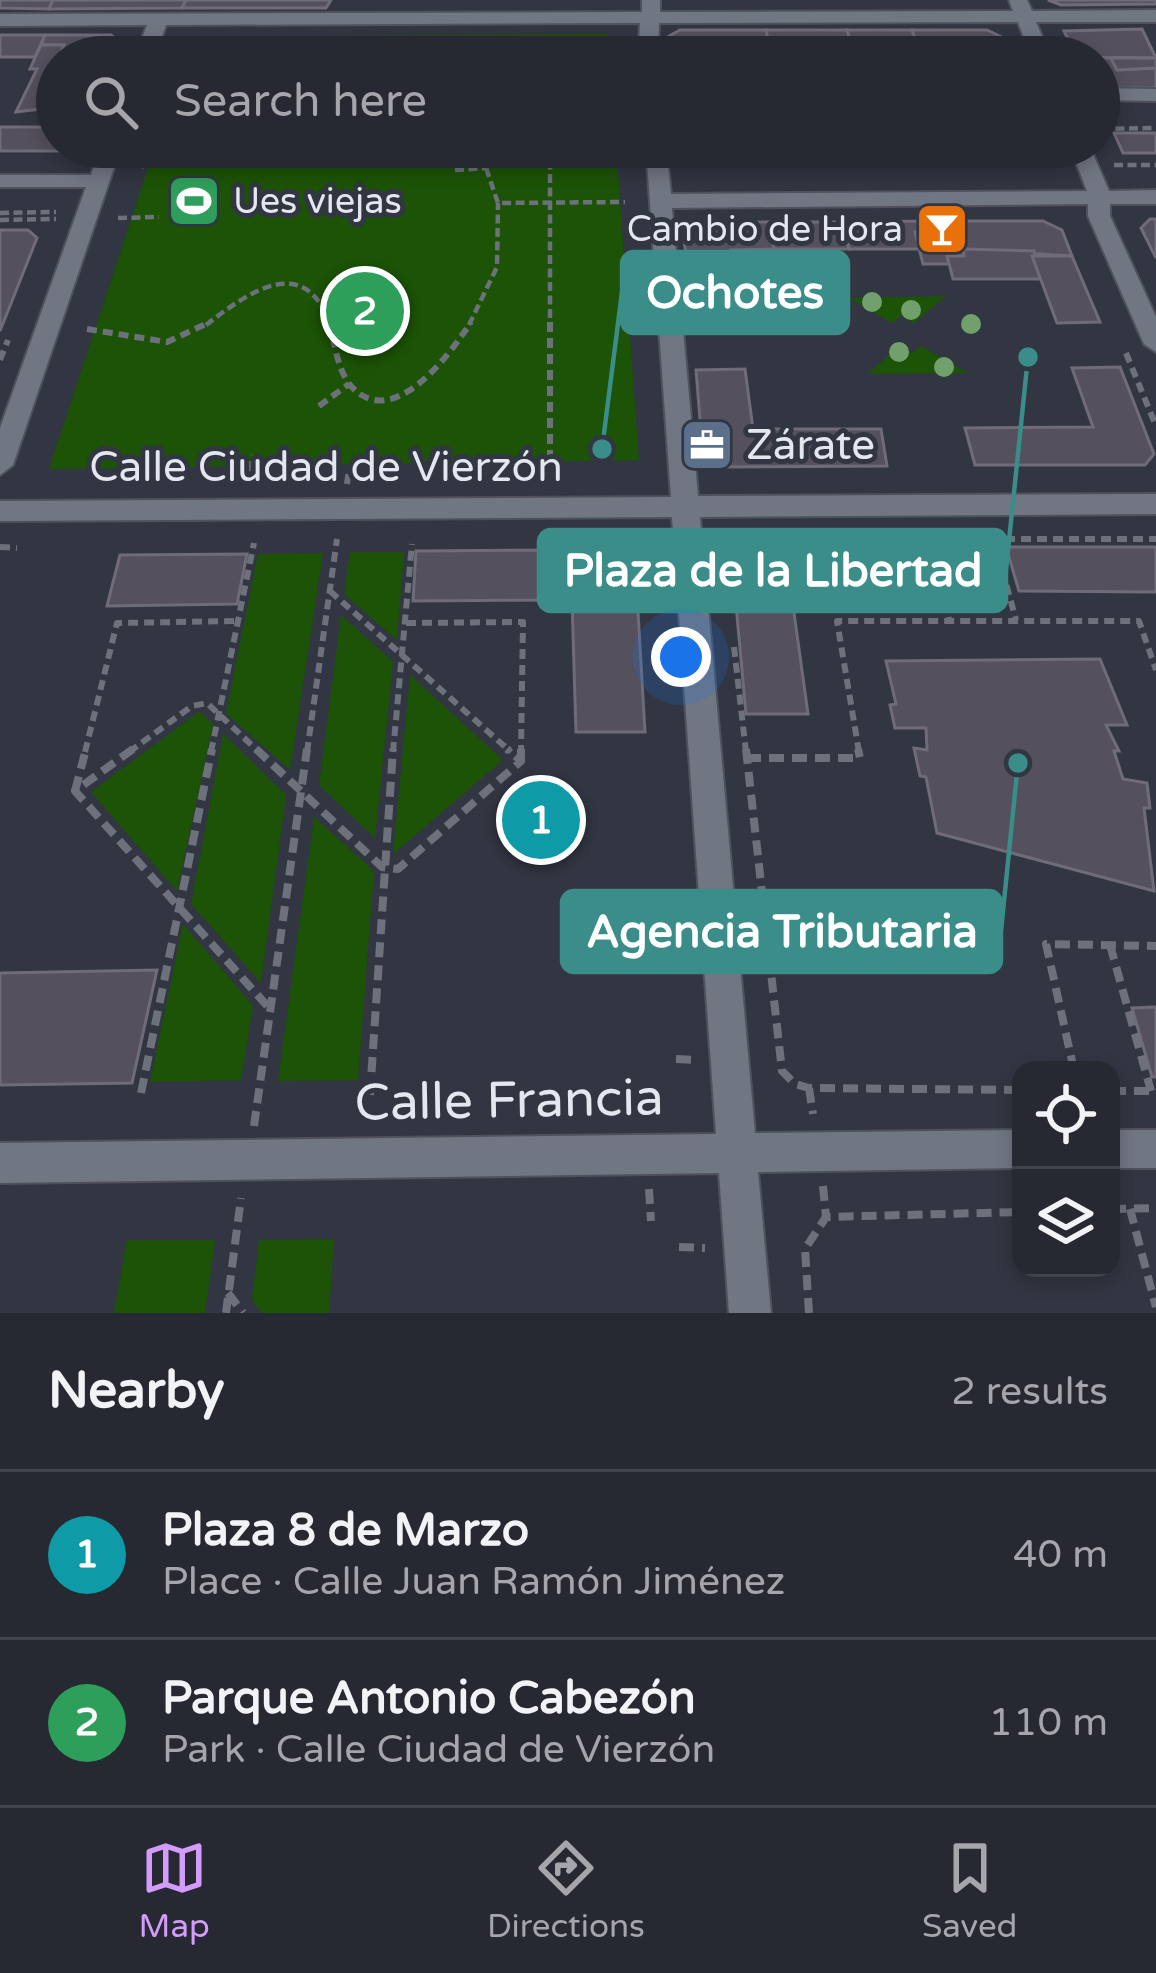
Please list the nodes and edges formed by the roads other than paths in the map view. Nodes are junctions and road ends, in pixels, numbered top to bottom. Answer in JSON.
{"nodes":[{"id":1,"x":651,"y":8,"type":"edge"},
{"id":2,"x":1021,"y":8,"type":"edge"},
{"id":3,"x":348,"y":9,"type":"edge"},
{"id":4,"x":372,"y":9,"type":"edge"},
{"id":5,"x":1156,"y":16,"type":"edge"},
{"id":6,"x":159,"y":19,"type":"junction"},
{"id":7,"x":0,"y":20,"type":"edge"},
{"id":8,"x":153,"y":36,"type":"edge"},
{"id":9,"x":1032,"y":36,"type":"edge"},
{"id":10,"x":1120,"y":94,"type":"edge"},
{"id":11,"x":1156,"y":94,"type":"edge"},
{"id":12,"x":103,"y":168,"type":"edge"},
{"id":13,"x":658,"y":168,"type":"edge"},
{"id":14,"x":1088,"y":168,"type":"edge"},
{"id":15,"x":0,"y":181,"type":"edge"},
{"id":16,"x":98,"y":181,"type":"junction"},
{"id":17,"x":1098,"y":197,"type":"junction"},
{"id":18,"x":1156,"y":197,"type":"edge"},
{"id":19,"x":661,"y":201,"type":"junction"},
{"id":20,"x":1156,"y":344,"type":"edge"},
{"id":21,"x":0,"y":465,"type":"edge"},
{"id":22,"x":1156,"y":504,"type":"edge"},
{"id":23,"x":685,"y":506,"type":"junction"},
{"id":24,"x":0,"y":511,"type":"edge"},
{"id":25,"x":1012,"y":1149,"type":"edge"},
{"id":26,"x":1120,"y":1149,"type":"edge"},
{"id":27,"x":1156,"y":1149,"type":"edge"},
{"id":28,"x":735,"y":1151,"type":"junction"},
{"id":29,"x":0,"y":1163,"type":"edge"},
{"id":30,"x":750,"y":1313,"type":"edge"}],
"edges":[{"from":1,"to":2,"type":"street"},
{"from":1,"to":4,"type":"street"},
{"from":2,"to":5,"type":"street"},
{"from":2,"to":9,"type":"street"},
{"from":3,"to":4,"type":"street"},
{"from":3,"to":6,"type":"street"},
{"from":6,"to":7,"type":"street"},
{"from":6,"to":8,"type":"street"},
{"from":10,"to":11,"type":"street"},
{"from":12,"to":16,"type":"street"},
{"from":13,"to":19,"type":"street"},
{"from":14,"to":17,"type":"street"},
{"from":15,"to":16,"type":"street"},
{"from":16,"to":21,"type":"street"},
{"from":17,"to":18,"type":"street"},
{"from":17,"to":19,"type":"street"},
{"from":17,"to":20,"type":"street"},
{"from":19,"to":23,"type":"street"},
{"from":22,"to":23,"type":"street","name":"Calle Ciudad de Vierzón"},
{"from":23,"to":24,"type":"street","name":"Calle Ciudad de Vierzón"},
{"from":23,"to":28,"type":"street"},
{"from":25,"to":28,"type":"street","name":"Calle Francia"},
{"from":26,"to":27,"type":"street"},
{"from":28,"to":29,"type":"street","name":"Calle Francia"},
{"from":28,"to":30,"type":"street"}]}
